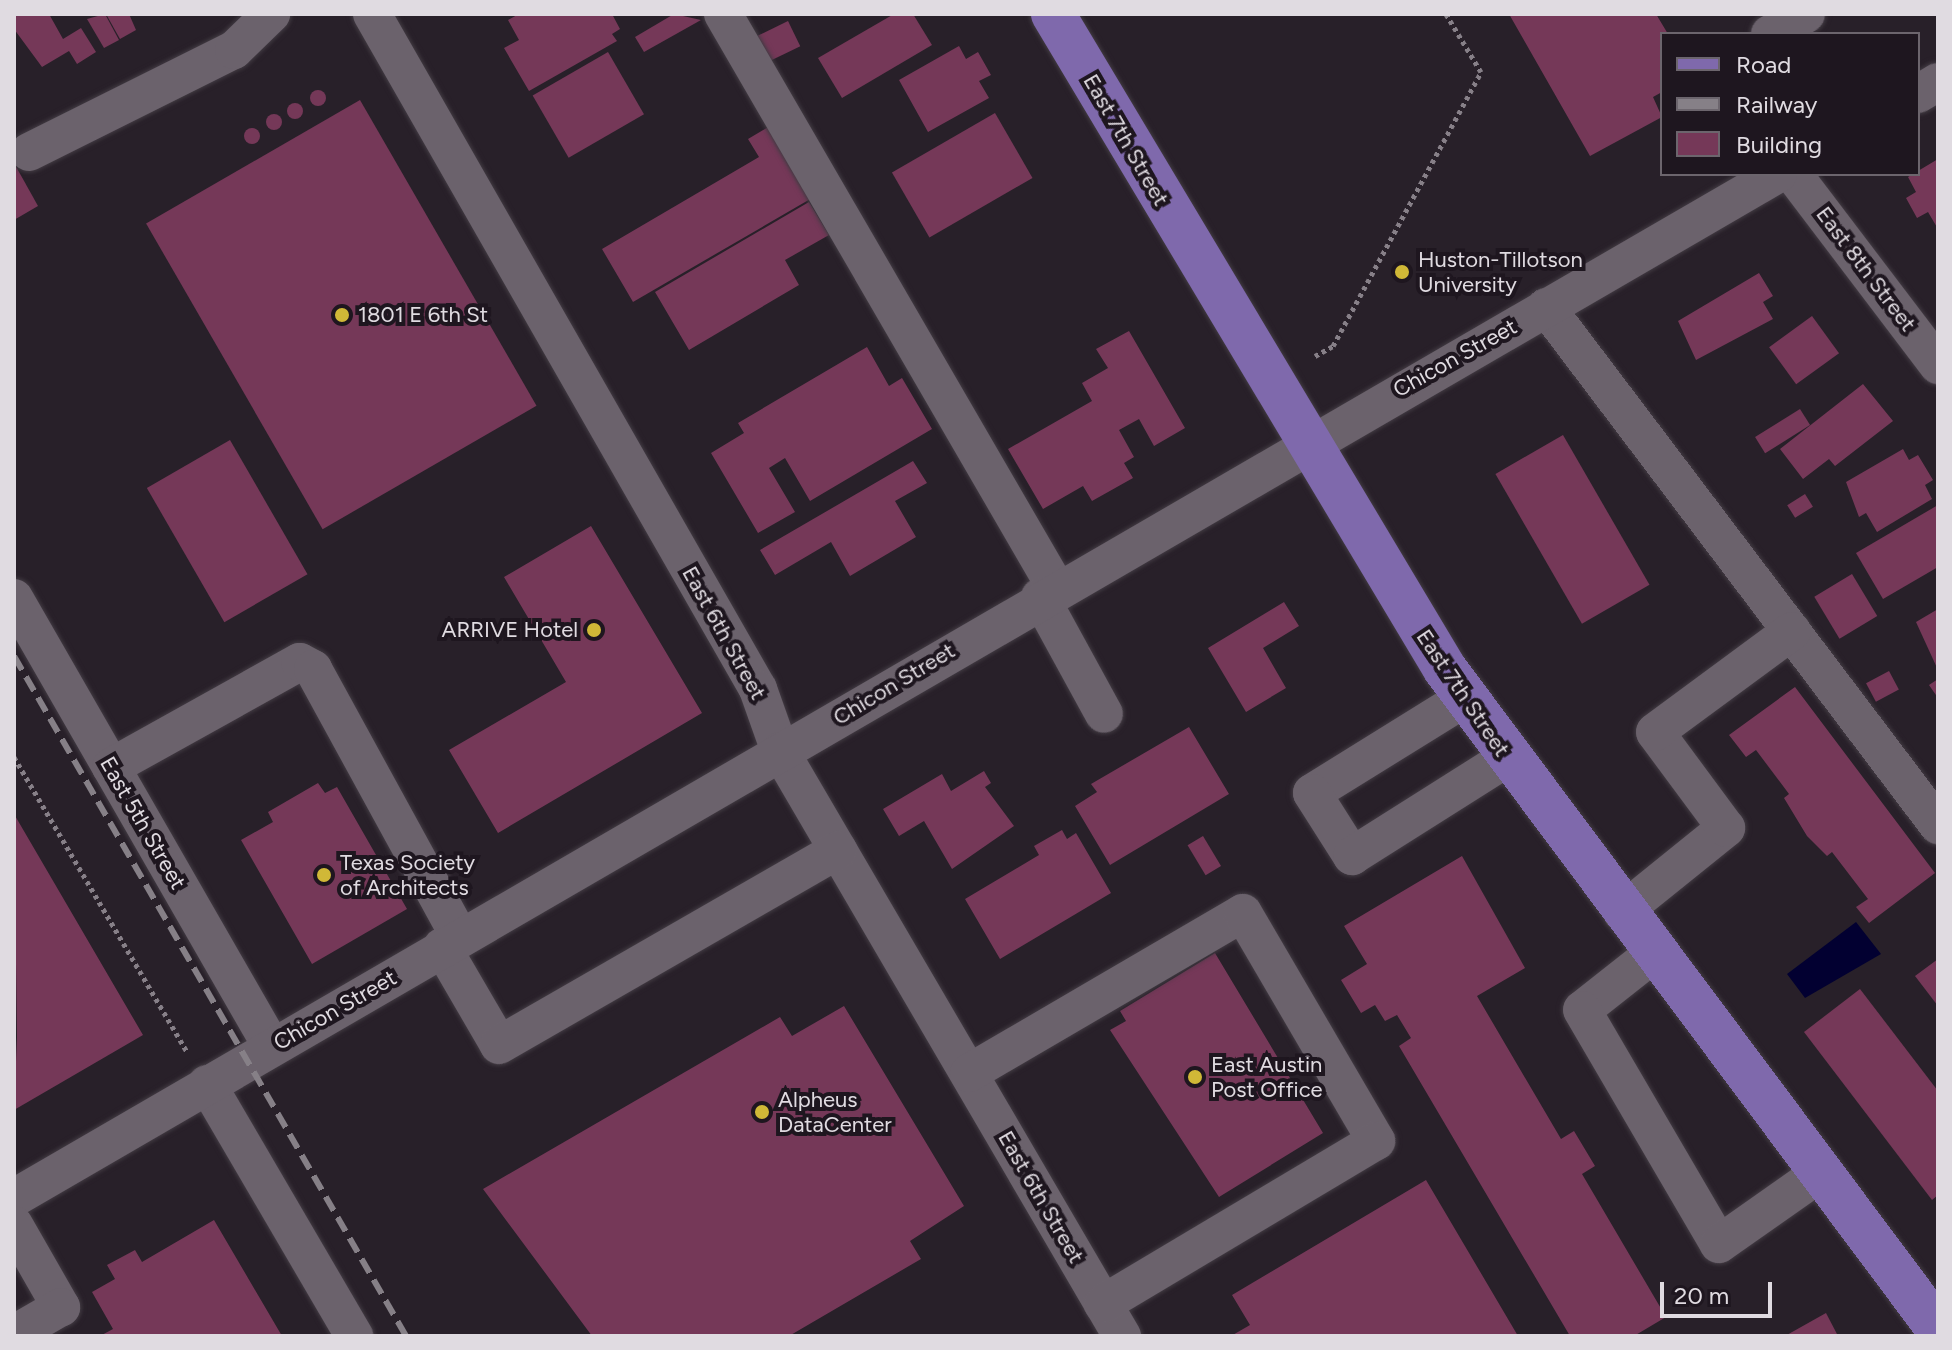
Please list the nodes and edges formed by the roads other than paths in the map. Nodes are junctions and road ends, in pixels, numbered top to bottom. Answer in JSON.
{"nodes":[{"id":1,"x":271,"y":14,"type":"edge"},
{"id":2,"x":372,"y":14,"type":"edge"},
{"id":3,"x":723,"y":14,"type":"edge"},
{"id":4,"x":1053,"y":14,"type":"edge"},
{"id":5,"x":1806,"y":14,"type":"edge"},
{"id":6,"x":1774,"y":32,"type":"edge"},
{"id":7,"x":1938,"y":82,"type":"edge"},
{"id":8,"x":1920,"y":93,"type":"edge"},
{"id":9,"x":29,"y":152,"type":"dead end"},
{"id":10,"x":1775,"y":176,"type":"edge"},
{"id":11,"x":1795,"y":176,"type":"edge"},
{"id":12,"x":1546,"y":307,"type":"junction"},
{"id":13,"x":1938,"y":365,"type":"edge"},
{"id":14,"x":1307,"y":442,"type":"junction"},
{"id":15,"x":1048,"y":593,"type":"junction"},
{"id":16,"x":14,"y":598,"type":"edge"},
{"id":17,"x":1792,"y":631,"type":"junction"},
{"id":18,"x":1465,"y":698,"type":"junction"},
{"id":19,"x":1104,"y":714,"type":"dead end"},
{"id":20,"x":780,"y":751,"type":"junction"},
{"id":21,"x":1507,"y":758,"type":"junction"},
{"id":22,"x":111,"y":767,"type":"junction"},
{"id":23,"x":1938,"y":825,"type":"edge"},
{"id":24,"x":838,"y":850,"type":"junction"},
{"id":25,"x":1622,"y":912,"type":"junction"},
{"id":26,"x":451,"y":943,"type":"junction"},
{"id":27,"x":1653,"y":954,"type":"junction"},
{"id":28,"x":272,"y":1047,"type":"junction"},
{"id":29,"x":969,"y":1073,"type":"junction"},
{"id":30,"x":207,"y":1084,"type":"junction"},
{"id":31,"x":1820,"y":1173,"type":"junction"},
{"id":32,"x":14,"y":1198,"type":"edge"},
{"id":33,"x":14,"y":1225,"type":"edge"},
{"id":34,"x":1112,"y":1320,"type":"edge"},
{"id":35,"x":1938,"y":1329,"type":"edge"},
{"id":36,"x":14,"y":1334,"type":"edge"},
{"id":37,"x":354,"y":1336,"type":"edge"}],
"edges":[{"from":1,"to":9,"type":"street"},
{"from":2,"to":20,"type":"street","name":"East 6th Street"},
{"from":3,"to":15,"type":"street"},
{"from":4,"to":14,"type":"main road","name":"East 7th Street"},
{"from":5,"to":6,"type":"street"},
{"from":7,"to":8,"type":"street"},
{"from":10,"to":12,"type":"street","name":"Chicon Street"},
{"from":11,"to":13,"type":"street","name":"East 8th Street"},
{"from":12,"to":14,"type":"street","name":"Chicon Street"},
{"from":12,"to":17,"type":"street"},
{"from":14,"to":15,"type":"street","name":"Chicon Street"},
{"from":14,"to":18,"type":"main road","name":"East 7th Street"},
{"from":15,"to":19,"type":"street"},
{"from":15,"to":20,"type":"street","name":"Chicon Street"},
{"from":16,"to":22,"type":"street","name":"East 5th Street"},
{"from":17,"to":23,"type":"street"},
{"from":17,"to":25,"type":"street"},
{"from":18,"to":21,"type":"main road","name":"East 7th Street"},
{"from":18,"to":21,"type":"street"},
{"from":20,"to":24,"type":"street","name":"East 6th Street"},
{"from":20,"to":26,"type":"street","name":"Chicon Street"},
{"from":21,"to":25,"type":"main road","name":"East 7th Street"},
{"from":22,"to":26,"type":"street"},
{"from":22,"to":28,"type":"street","name":"East 5th Street"},
{"from":24,"to":26,"type":"street"},
{"from":24,"to":29,"type":"street","name":"East 6th Street"},
{"from":25,"to":27,"type":"main road","name":"East 7th Street"},
{"from":26,"to":28,"type":"street","name":"Chicon Street"},
{"from":27,"to":31,"type":"main road","name":"East 7th Street"},
{"from":27,"to":31,"type":"street"},
{"from":28,"to":30,"type":"street","name":"Chicon Street"},
{"from":29,"to":34,"type":"street","name":"East 6th Street"},
{"from":29,"to":34,"type":"street"},
{"from":30,"to":32,"type":"street","name":"Chicon Street"},
{"from":30,"to":37,"type":"street"},
{"from":31,"to":35,"type":"main road","name":"East 7th Street"},
{"from":33,"to":36,"type":"street"}]}
